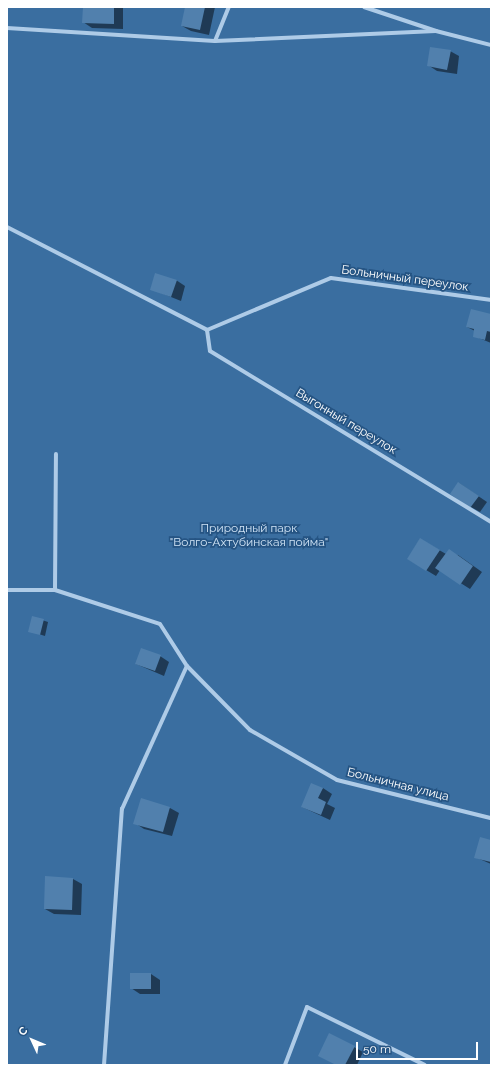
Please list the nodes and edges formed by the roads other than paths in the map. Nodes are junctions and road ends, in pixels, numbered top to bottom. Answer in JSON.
{"nodes":[{"id":1,"x":229,"y":7,"type":"edge"},
{"id":2,"x":364,"y":7,"type":"edge"},
{"id":3,"x":7,"y":28,"type":"edge"},
{"id":4,"x":436,"y":31,"type":"junction"},
{"id":5,"x":215,"y":41,"type":"junction"},
{"id":6,"x":491,"y":45,"type":"edge"},
{"id":7,"x":7,"y":227,"type":"edge"},
{"id":8,"x":491,"y":300,"type":"edge"},
{"id":9,"x":207,"y":330,"type":"junction"},
{"id":10,"x":56,"y":454,"type":"dead end"},
{"id":11,"x":491,"y":522,"type":"edge"},
{"id":12,"x":7,"y":590,"type":"edge"},
{"id":13,"x":55,"y":590,"type":"junction"},
{"id":14,"x":187,"y":666,"type":"junction"},
{"id":15,"x":491,"y":818,"type":"edge"},
{"id":16,"x":104,"y":1065,"type":"edge"},
{"id":17,"x":285,"y":1065,"type":"edge"},
{"id":18,"x":425,"y":1065,"type":"edge"}],
"edges":[{"from":1,"to":5,"type":"street"},
{"from":2,"to":4,"type":"street"},
{"from":3,"to":5,"type":"street"},
{"from":4,"to":5,"type":"street"},
{"from":4,"to":6,"type":"street"},
{"from":7,"to":9,"type":"street"},
{"from":8,"to":9,"type":"street","name":"Больничный переулок"},
{"from":9,"to":11,"type":"street","name":"Выгонный переулок"},
{"from":10,"to":13,"type":"street"},
{"from":12,"to":13,"type":"street","name":"Больничная улица"},
{"from":13,"to":14,"type":"street","name":"Больничная улица"},
{"from":14,"to":15,"type":"street","name":"Больничная улица"},
{"from":14,"to":16,"type":"street"},
{"from":17,"to":18,"type":"street"}]}
